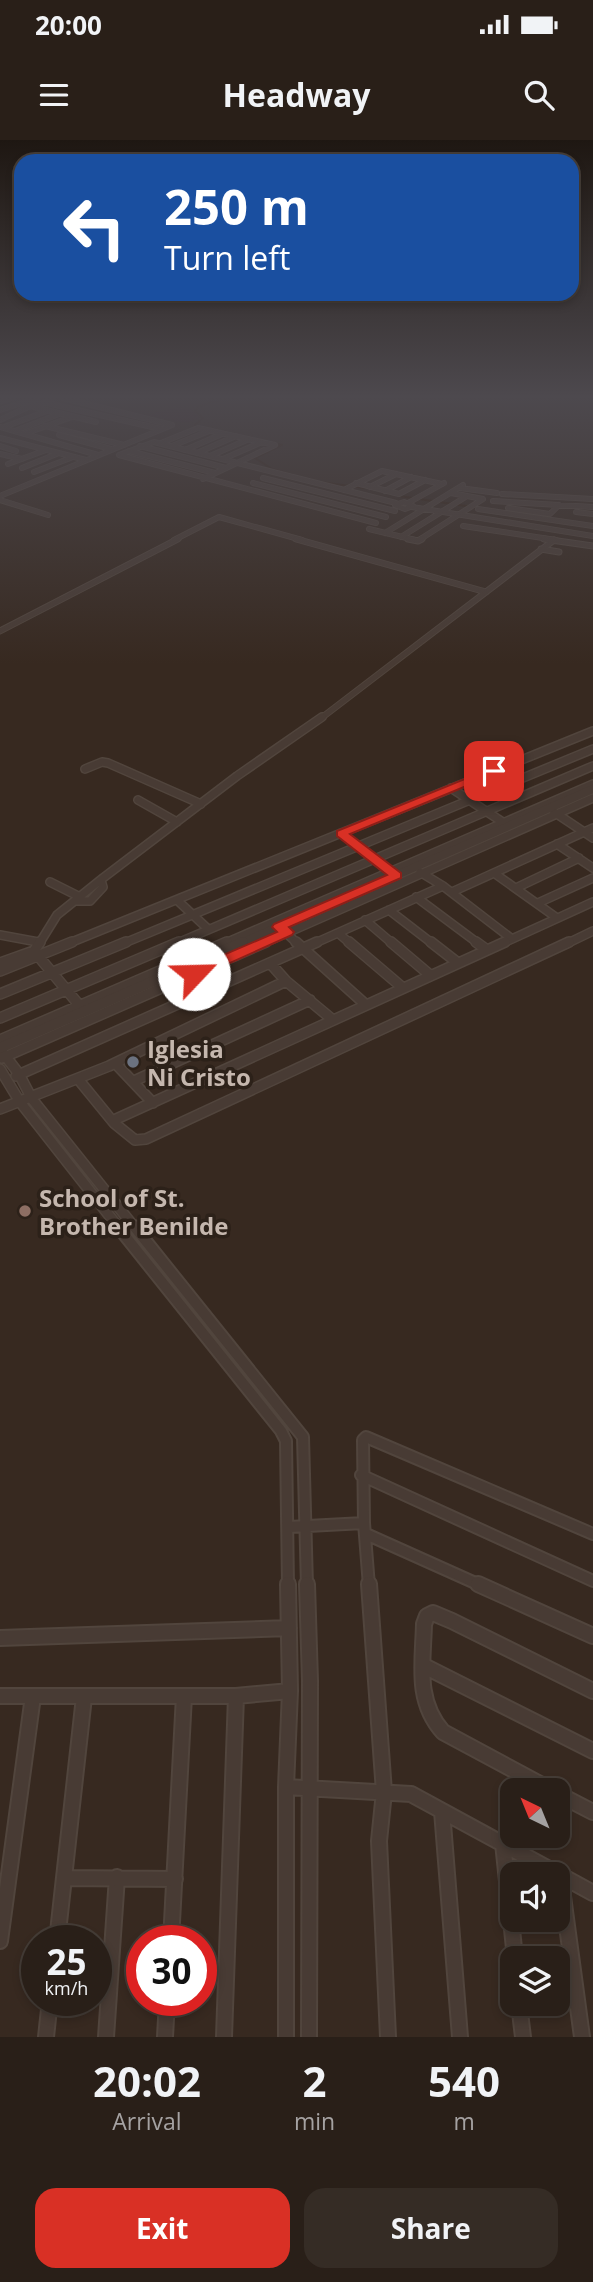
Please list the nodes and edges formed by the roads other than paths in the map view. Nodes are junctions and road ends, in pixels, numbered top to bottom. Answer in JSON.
{"nodes":[{"id":1,"x":26,"y":487,"type":"edge"},
{"id":2,"x":236,"y":487,"type":"edge"},
{"id":3,"x":245,"y":487,"type":"edge"},
{"id":4,"x":270,"y":487,"type":"edge"},
{"id":5,"x":297,"y":487,"type":"edge"},
{"id":6,"x":330,"y":487,"type":"edge"},
{"id":7,"x":351,"y":487,"type":"edge"},
{"id":8,"x":366,"y":487,"type":"edge"},
{"id":9,"x":370,"y":487,"type":"joint"},
{"id":10,"x":393,"y":487,"type":"edge"},
{"id":11,"x":414,"y":487,"type":"edge"},
{"id":12,"x":437,"y":487,"type":"edge"},
{"id":13,"x":242,"y":488,"type":"junction"},
{"id":14,"x":343,"y":490,"type":"junction"},
{"id":15,"x":385,"y":491,"type":"junction"},
{"id":16,"x":451,"y":493,"type":"junction"},
{"id":17,"x":331,"y":495,"type":"junction"},
{"id":18,"x":467,"y":496,"type":"junction"},
{"id":19,"x":0,"y":498,"type":"edge"},
{"id":20,"x":584,"y":498,"type":"junction"},
{"id":21,"x":593,"y":499,"type":"edge"},
{"id":22,"x":321,"y":500,"type":"junction"},
{"id":23,"x":412,"y":502,"type":"junction"},
{"id":24,"x":526,"y":503,"type":"junction"},
{"id":25,"x":559,"y":505,"type":"junction"},
{"id":26,"x":581,"y":505,"type":"junction"},
{"id":27,"x":310,"y":506,"type":"junction"},
{"id":28,"x":593,"y":506,"type":"edge"},
{"id":29,"x":397,"y":508,"type":"junction"},
{"id":30,"x":473,"y":508,"type":"junction"},
{"id":31,"x":423,"y":510,"type":"junction"},
{"id":32,"x":520,"y":510,"type":"junction"},
{"id":33,"x":576,"y":512,"type":"junction"},
{"id":34,"x":439,"y":513,"type":"junction"},
{"id":35,"x":593,"y":514,"type":"edge"},
{"id":36,"x":48,"y":515,"type":"dead end"},
{"id":37,"x":457,"y":516,"type":"junction"},
{"id":38,"x":386,"y":517,"type":"junction"},
{"id":39,"x":569,"y":523,"type":"junction"},
{"id":40,"x":372,"y":526,"type":"junction"},
{"id":41,"x":463,"y":526,"type":"dead end"},
{"id":42,"x":593,"y":526,"type":"edge"},
{"id":43,"x":561,"y":531,"type":"junction"},
{"id":44,"x":385,"y":533,"type":"junction"},
{"id":45,"x":593,"y":536,"type":"edge"},
{"id":46,"x":401,"y":537,"type":"junction"},
{"id":47,"x":555,"y":540,"type":"junction"},
{"id":48,"x":593,"y":546,"type":"edge"},
{"id":49,"x":541,"y":549,"type":"junction"},
{"id":50,"x":559,"y":552,"type":"dead end"},
{"id":51,"x":486,"y":592,"type":"junction"},
{"id":52,"x":0,"y":631,"type":"edge"},
{"id":53,"x":593,"y":731,"type":"edge"},
{"id":54,"x":581,"y":736,"type":"junction"},
{"id":55,"x":593,"y":742,"type":"edge"},
{"id":56,"x":593,"y":748,"type":"edge"},
{"id":57,"x":593,"y":766,"type":"edge"},
{"id":58,"x":86,"y":769,"type":"dead end"},
{"id":59,"x":593,"y":784,"type":"edge"},
{"id":60,"x":451,"y":789,"type":"junction"},
{"id":61,"x":593,"y":789,"type":"edge"},
{"id":62,"x":593,"y":798,"type":"edge"},
{"id":63,"x":138,"y":800,"type":"dead end"},
{"id":64,"x":470,"y":800,"type":"junction"},
{"id":65,"x":201,"y":804,"type":"junction"},
{"id":66,"x":548,"y":808,"type":"junction"},
{"id":67,"x":487,"y":811,"type":"junction"},
{"id":68,"x":558,"y":814,"type":"junction"},
{"id":69,"x":177,"y":821,"type":"junction"},
{"id":70,"x":504,"y":823,"type":"junction"},
{"id":71,"x":593,"y":828,"type":"edge"},
{"id":72,"x":584,"y":832,"type":"junction"},
{"id":73,"x":341,"y":833,"type":"junction"},
{"id":74,"x":593,"y":838,"type":"edge"},
{"id":75,"x":557,"y":844,"type":"junction"},
{"id":76,"x":357,"y":845,"type":"junction"},
{"id":77,"x":579,"y":858,"type":"junction"},
{"id":78,"x":376,"y":859,"type":"junction"},
{"id":79,"x":414,"y":868,"type":"junction"},
{"id":80,"x":593,"y":868,"type":"edge"},
{"id":81,"x":494,"y":873,"type":"junction"},
{"id":82,"x":392,"y":874,"type":"junction"},
{"id":83,"x":423,"y":874,"type":"junction"},
{"id":84,"x":593,"y":877,"type":"edge"},
{"id":85,"x":50,"y":882,"type":"dead end"},
{"id":86,"x":443,"y":886,"type":"junction"},
{"id":87,"x":516,"y":888,"type":"junction"},
{"id":88,"x":452,"y":892,"type":"junction"},
{"id":89,"x":416,"y":897,"type":"junction"},
{"id":90,"x":78,"y":899,"type":"junction"},
{"id":91,"x":177,"y":900,"type":"junction"},
{"id":92,"x":593,"y":902,"type":"edge"},
{"id":93,"x":538,"y":903,"type":"junction"},
{"id":94,"x":390,"y":910,"type":"junction"},
{"id":95,"x":192,"y":914,"type":"junction"},
{"id":96,"x":557,"y":918,"type":"junction"},
{"id":97,"x":365,"y":920,"type":"junction"},
{"id":98,"x":208,"y":929,"type":"junction"},
{"id":99,"x":283,"y":930,"type":"junction"},
{"id":100,"x":593,"y":931,"type":"edge"},
{"id":101,"x":338,"y":933,"type":"junction"},
{"id":102,"x":0,"y":935,"type":"edge"},
{"id":103,"x":512,"y":939,"type":"junction"},
{"id":104,"x":38,"y":942,"type":"junction"},
{"id":105,"x":303,"y":950,"type":"junction"},
{"id":106,"x":487,"y":950,"type":"junction"},
{"id":107,"x":36,"y":953,"type":"junction"},
{"id":108,"x":0,"y":963,"type":"edge"},
{"id":109,"x":270,"y":963,"type":"junction"},
{"id":110,"x":458,"y":963,"type":"junction"},
{"id":111,"x":0,"y":971,"type":"edge"},
{"id":112,"x":51,"y":972,"type":"junction"},
{"id":113,"x":430,"y":975,"type":"junction"},
{"id":114,"x":286,"y":981,"type":"junction"},
{"id":115,"x":403,"y":988,"type":"junction"},
{"id":116,"x":67,"y":989,"type":"junction"},
{"id":117,"x":0,"y":994,"type":"edge"},
{"id":118,"x":310,"y":1000,"type":"junction"},
{"id":119,"x":365,"y":1004,"type":"junction"},
{"id":120,"x":80,"y":1006,"type":"junction"},
{"id":121,"x":0,"y":1018,"type":"edge"},
{"id":122,"x":332,"y":1020,"type":"junction"},
{"id":123,"x":0,"y":1040,"type":"edge"},
{"id":124,"x":1,"y":1053,"type":"edge"},
{"id":125,"x":115,"y":1063,"type":"junction"},
{"id":126,"x":0,"y":1069,"type":"edge"},
{"id":127,"x":14,"y":1077,"type":"junction"},
{"id":128,"x":78,"y":1079,"type":"junction"},
{"id":129,"x":134,"y":1081,"type":"junction"},
{"id":130,"x":26,"y":1100,"type":"junction"},
{"id":131,"x":153,"y":1103,"type":"junction"},
{"id":132,"x":0,"y":1109,"type":"edge"},
{"id":133,"x":114,"y":1120,"type":"junction"},
{"id":134,"x":214,"y":1327,"type":"junction"},
{"id":135,"x":202,"y":1334,"type":"junction"},
{"id":136,"x":361,"y":1475,"type":"junction"},
{"id":137,"x":306,"y":1526,"type":"junction"},
{"id":138,"x":289,"y":1527,"type":"junction"},
{"id":139,"x":365,"y":1529,"type":"junction"},
{"id":140,"x":593,"y":1534,"type":"edge"},
{"id":141,"x":593,"y":1581,"type":"edge"},
{"id":142,"x":289,"y":1628,"type":"junction"},
{"id":143,"x":593,"y":1636,"type":"edge"},
{"id":144,"x":0,"y":1638,"type":"edge"},
{"id":145,"x":424,"y":1666,"type":"junction"},
{"id":146,"x":289,"y":1691,"type":"junction"},
{"id":147,"x":593,"y":1691,"type":"edge"},
{"id":148,"x":0,"y":1696,"type":"edge"},
{"id":149,"x":33,"y":1696,"type":"junction"},
{"id":150,"x":184,"y":1696,"type":"junction"},
{"id":151,"x":236,"y":1696,"type":"junction"},
{"id":152,"x":83,"y":1697,"type":"junction"},
{"id":153,"x":593,"y":1751,"type":"edge"},
{"id":154,"x":529,"y":1778,"type":"edge"},
{"id":155,"x":310,"y":1786,"type":"junction"},
{"id":156,"x":286,"y":1787,"type":"junction"},
{"id":157,"x":384,"y":1792,"type":"junction"},
{"id":158,"x":570,"y":1800,"type":"edge"},
{"id":159,"x":442,"y":1811,"type":"junction"},
{"id":160,"x":593,"y":1812,"type":"edge"},
{"id":161,"x":500,"y":1842,"type":"edge"},
{"id":162,"x":503,"y":1848,"type":"edge"},
{"id":163,"x":511,"y":1848,"type":"edge"},
{"id":164,"x":538,"y":1862,"type":"edge"},
{"id":165,"x":117,"y":1877,"type":"junction"},
{"id":166,"x":64,"y":1878,"type":"junction"},
{"id":167,"x":175,"y":1879,"type":"junction"},
{"id":168,"x":570,"y":1880,"type":"edge"},
{"id":169,"x":593,"y":1893,"type":"edge"},
{"id":170,"x":59,"y":1925,"type":"edge"},
{"id":171,"x":172,"y":1925,"type":"edge"},
{"id":172,"x":568,"y":1932,"type":"edge"},
{"id":173,"x":0,"y":1941,"type":"edge"},
{"id":174,"x":513,"y":1946,"type":"edge"},
{"id":175,"x":48,"y":2016,"type":"edge"},
{"id":176,"x":166,"y":2016,"type":"edge"},
{"id":177,"x":520,"y":2016,"type":"edge"},
{"id":178,"x":46,"y":2037,"type":"edge"},
{"id":179,"x":106,"y":2037,"type":"edge"},
{"id":180,"x":165,"y":2037,"type":"edge"},
{"id":181,"x":224,"y":2037,"type":"edge"},
{"id":182,"x":286,"y":2037,"type":"edge"},
{"id":183,"x":309,"y":2037,"type":"edge"},
{"id":184,"x":388,"y":2037,"type":"edge"},
{"id":185,"x":460,"y":2037,"type":"edge"},
{"id":186,"x":523,"y":2037,"type":"edge"},
{"id":187,"x":582,"y":2037,"type":"edge"}],
"edges":[{"from":1,"to":19,"type":"street"},
{"from":2,"to":13,"type":"street"},
{"from":3,"to":13,"type":"street"},
{"from":4,"to":22,"type":"street"},
{"from":5,"to":17,"type":"street"},
{"from":6,"to":14,"type":"street"},
{"from":7,"to":14,"type":"street"},
{"from":8,"to":9,"type":"street"},
{"from":9,"to":15,"type":"street"},
{"from":10,"to":15,"type":"street"},
{"from":11,"to":15,"type":"street"},
{"from":12,"to":23,"type":"street"},
{"from":13,"to":27,"type":"street"},
{"from":14,"to":17,"type":"street"},
{"from":14,"to":29,"type":"street"},
{"from":16,"to":18,"type":"street"},
{"from":16,"to":20,"type":"street"},
{"from":16,"to":31,"type":"street"},
{"from":17,"to":22,"type":"street"},
{"from":17,"to":29,"type":"street"},
{"from":18,"to":30,"type":"street"},
{"from":18,"to":34,"type":"street"},
{"from":19,"to":36,"type":"street"},
{"from":20,"to":21,"type":"street"},
{"from":20,"to":26,"type":"street"},
{"from":22,"to":27,"type":"street"},
{"from":22,"to":38,"type":"street"},
{"from":23,"to":29,"type":"street"},
{"from":23,"to":31,"type":"street"},
{"from":24,"to":25,"type":"street"},
{"from":24,"to":32,"type":"street"},
{"from":24,"to":32,"type":"street"},
{"from":25,"to":26,"type":"street"},
{"from":25,"to":32,"type":"street"},
{"from":26,"to":28,"type":"street"},
{"from":26,"to":33,"type":"street"},
{"from":27,"to":40,"type":"street"},
{"from":29,"to":38,"type":"street"},
{"from":30,"to":37,"type":"street"},
{"from":30,"to":39,"type":"street"},
{"from":31,"to":34,"type":"street"},
{"from":31,"to":44,"type":"street"},
{"from":33,"to":35,"type":"street"},
{"from":33,"to":39,"type":"street"},
{"from":34,"to":37,"type":"street"},
{"from":34,"to":46,"type":"street"},
{"from":37,"to":43,"type":"street"},
{"from":37,"to":46,"type":"street"},
{"from":38,"to":40,"type":"street"},
{"from":39,"to":42,"type":"street"},
{"from":39,"to":43,"type":"street"},
{"from":40,"to":44,"type":"street"},
{"from":41,"to":47,"type":"street"},
{"from":43,"to":45,"type":"street"},
{"from":43,"to":47,"type":"street"},
{"from":44,"to":46,"type":"street"},
{"from":47,"to":48,"type":"street"},
{"from":47,"to":49,"type":"street"},
{"from":49,"to":50,"type":"street"},
{"from":49,"to":51,"type":"street"},
{"from":51,"to":52,"type":"street"},
{"from":51,"to":65,"type":"street"},
{"from":53,"to":54,"type":"street"},
{"from":54,"to":55,"type":"street"},
{"from":54,"to":60,"type":"street"},
{"from":56,"to":64,"type":"street"},
{"from":57,"to":67,"type":"street"},
{"from":58,"to":65,"type":"street"},
{"from":59,"to":70,"type":"street"},
{"from":60,"to":64,"type":"street"},
{"from":60,"to":73,"type":"street"},
{"from":61,"to":66,"type":"street"},
{"from":62,"to":68,"type":"street"},
{"from":63,"to":69,"type":"street"},
{"from":64,"to":67,"type":"street"},
{"from":64,"to":76,"type":"street"},
{"from":65,"to":69,"type":"street"},
{"from":66,"to":68,"type":"street"},
{"from":66,"to":79,"type":"street"},
{"from":67,"to":70,"type":"street"},
{"from":67,"to":78,"type":"street"},
{"from":68,"to":72,"type":"street"},
{"from":68,"to":83,"type":"street"},
{"from":69,"to":90,"type":"street"},
{"from":70,"to":82,"type":"street"},
{"from":71,"to":72,"type":"street"},
{"from":72,"to":74,"type":"street"},
{"from":72,"to":75,"type":"street"},
{"from":73,"to":76,"type":"street"},
{"from":73,"to":91,"type":"street"},
{"from":75,"to":77,"type":"street"},
{"from":75,"to":81,"type":"street"},
{"from":76,"to":78,"type":"street"},
{"from":76,"to":95,"type":"street"},
{"from":77,"to":80,"type":"street"},
{"from":77,"to":87,"type":"street"},
{"from":78,"to":82,"type":"street"},
{"from":78,"to":98,"type":"street"},
{"from":79,"to":82,"type":"street"},
{"from":79,"to":83,"type":"street"},
{"from":81,"to":87,"type":"street"},
{"from":81,"to":88,"type":"street"},
{"from":82,"to":99,"type":"street"},
{"from":82,"to":120,"type":"street"},
{"from":83,"to":86,"type":"street"},
{"from":83,"to":99,"type":"street"},
{"from":84,"to":93,"type":"street"},
{"from":85,"to":90,"type":"street"},
{"from":86,"to":88,"type":"street"},
{"from":86,"to":89,"type":"street"},
{"from":87,"to":93,"type":"street"},
{"from":88,"to":103,"type":"street"},
{"from":89,"to":94,"type":"street"},
{"from":89,"to":106,"type":"street"},
{"from":90,"to":104,"type":"street"},
{"from":91,"to":95,"type":"street"},
{"from":91,"to":107,"type":"street"},
{"from":92,"to":96,"type":"street"},
{"from":93,"to":96,"type":"street"},
{"from":94,"to":97,"type":"street"},
{"from":94,"to":110,"type":"street"},
{"from":95,"to":98,"type":"street"},
{"from":95,"to":112,"type":"street"},
{"from":96,"to":103,"type":"street"},
{"from":97,"to":101,"type":"street"},
{"from":97,"to":113,"type":"street"},
{"from":98,"to":116,"type":"street"},
{"from":99,"to":105,"type":"street"},
{"from":99,"to":124,"type":"street"},
{"from":100,"to":133,"type":"street"},
{"from":101,"to":105,"type":"street"},
{"from":101,"to":115,"type":"street"},
{"from":102,"to":104,"type":"street"},
{"from":103,"to":106,"type":"street"},
{"from":104,"to":107,"type":"street"},
{"from":105,"to":109,"type":"street"},
{"from":105,"to":119,"type":"street"},
{"from":106,"to":110,"type":"street"},
{"from":107,"to":108,"type":"street"},
{"from":107,"to":111,"type":"street"},
{"from":107,"to":112,"type":"street"},
{"from":109,"to":114,"type":"street"},
{"from":109,"to":127,"type":"street"},
{"from":110,"to":113,"type":"street"},
{"from":112,"to":116,"type":"street"},
{"from":112,"to":117,"type":"street"},
{"from":113,"to":115,"type":"street"},
{"from":114,"to":118,"type":"street"},
{"from":114,"to":125,"type":"street"},
{"from":115,"to":119,"type":"street"},
{"from":116,"to":120,"type":"street"},
{"from":116,"to":121,"type":"street"},
{"from":118,"to":122,"type":"street"},
{"from":118,"to":129,"type":"street"},
{"from":119,"to":122,"type":"street"},
{"from":120,"to":123,"type":"street"},
{"from":122,"to":131,"type":"street"},
{"from":124,"to":127,"type":"street"},
{"from":125,"to":128,"type":"street"},
{"from":125,"to":129,"type":"street"},
{"from":126,"to":127,"type":"street"},
{"from":127,"to":130,"type":"street"},
{"from":128,"to":130,"type":"street"},
{"from":128,"to":133,"type":"street"},
{"from":129,"to":131,"type":"street"},
{"from":130,"to":132,"type":"street"},
{"from":130,"to":134,"type":"street"},
{"from":130,"to":135,"type":"street"},
{"from":131,"to":133,"type":"street"},
{"from":134,"to":135,"type":"street"},
{"from":134,"to":137,"type":"street"},
{"from":135,"to":138,"type":"street"},
{"from":136,"to":139,"type":"street"},
{"from":136,"to":140,"type":"street"},
{"from":136,"to":141,"type":"street"},
{"from":137,"to":138,"type":"street"},
{"from":137,"to":139,"type":"street"},
{"from":137,"to":155,"type":"street"},
{"from":138,"to":142,"type":"street"},
{"from":139,"to":143,"type":"street"},
{"from":139,"to":157,"type":"street"},
{"from":142,"to":144,"type":"street"},
{"from":142,"to":146,"type":"street"},
{"from":145,"to":147,"type":"street"},
{"from":145,"to":153,"type":"street"},
{"from":145,"to":154,"type":"street"},
{"from":146,"to":151,"type":"street"},
{"from":146,"to":156,"type":"street"},
{"from":148,"to":149,"type":"street"},
{"from":149,"to":152,"type":"street"},
{"from":149,"to":173,"type":"street"},
{"from":150,"to":151,"type":"street"},
{"from":150,"to":152,"type":"street"},
{"from":150,"to":167,"type":"street"},
{"from":151,"to":181,"type":"street"},
{"from":152,"to":166,"type":"street"},
{"from":155,"to":156,"type":"street"},
{"from":155,"to":157,"type":"street"},
{"from":155,"to":183,"type":"street"},
{"from":156,"to":182,"type":"street"},
{"from":157,"to":159,"type":"street"},
{"from":157,"to":184,"type":"street"},
{"from":158,"to":160,"type":"street"},
{"from":159,"to":161,"type":"street"},
{"from":159,"to":185,"type":"street"},
{"from":162,"to":174,"type":"street"},
{"from":163,"to":164,"type":"street"},
{"from":165,"to":166,"type":"street"},
{"from":165,"to":167,"type":"street"},
{"from":165,"to":179,"type":"street"},
{"from":166,"to":170,"type":"street"},
{"from":167,"to":171,"type":"street"},
{"from":168,"to":169,"type":"street"},
{"from":172,"to":187,"type":"street"},
{"from":175,"to":178,"type":"street"},
{"from":176,"to":180,"type":"street"},
{"from":177,"to":186,"type":"street"}]}
